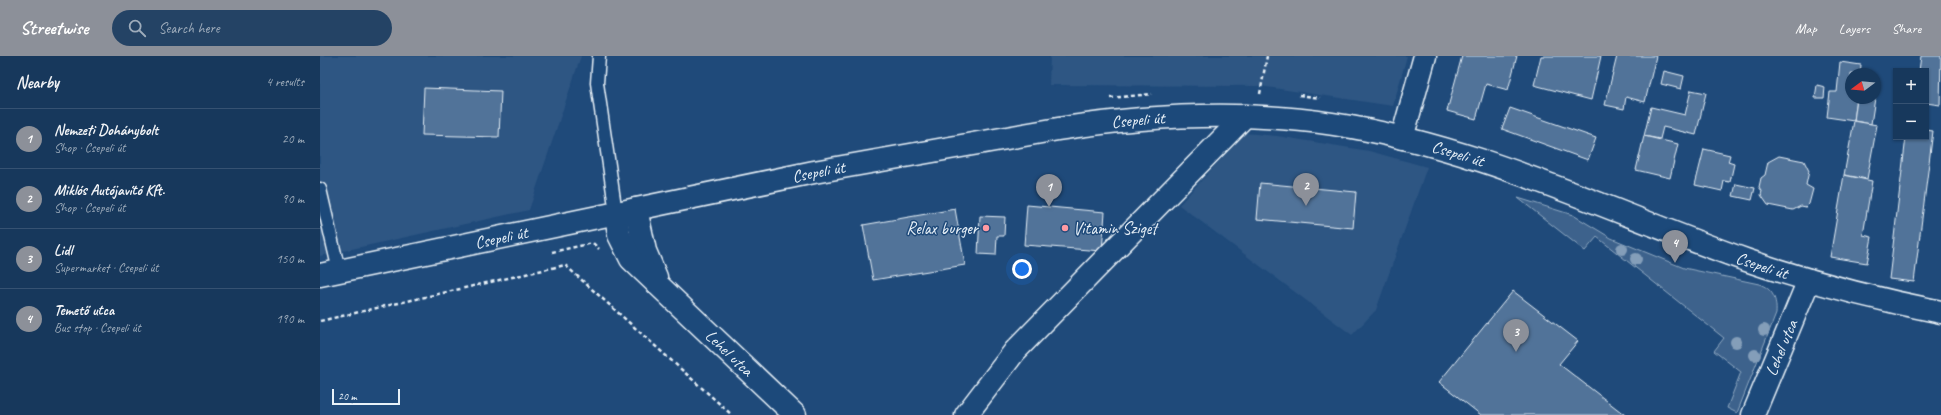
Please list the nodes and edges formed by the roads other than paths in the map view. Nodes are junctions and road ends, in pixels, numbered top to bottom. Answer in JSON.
{"nodes":[{"id":1,"x":599,"y":56,"type":"edge"},
{"id":2,"x":1425,"y":56,"type":"edge"},
{"id":3,"x":1245,"y":116,"type":"junction"},
{"id":4,"x":1402,"y":138,"type":"junction"},
{"id":5,"x":320,"y":189,"type":"edge"},
{"id":6,"x":626,"y":211,"type":"junction"},
{"id":7,"x":330,"y":273,"type":"edge"},
{"id":8,"x":1809,"y":280,"type":"junction"},
{"id":9,"x":1941,"y":312,"type":"edge"},
{"id":10,"x":796,"y":415,"type":"edge"},
{"id":11,"x":966,"y":415,"type":"edge"},
{"id":12,"x":1753,"y":415,"type":"edge"}],
"edges":[{"from":1,"to":6,"type":"lane"},
{"from":2,"to":4,"type":"street"},
{"from":3,"to":4,"type":"street","name":"Csepeli út"},
{"from":3,"to":6,"type":"street","name":"Csepeli út"},
{"from":3,"to":11,"type":"street"},
{"from":4,"to":8,"type":"street","name":"Csepeli út"},
{"from":5,"to":7,"type":"lane"},
{"from":6,"to":7,"type":"street","name":"Csepeli út"},
{"from":6,"to":10,"type":"street","name":"Lehel utca"},
{"from":8,"to":9,"type":"street","name":"Csepeli út"},
{"from":8,"to":12,"type":"street","name":"Lehel utca"}]}
